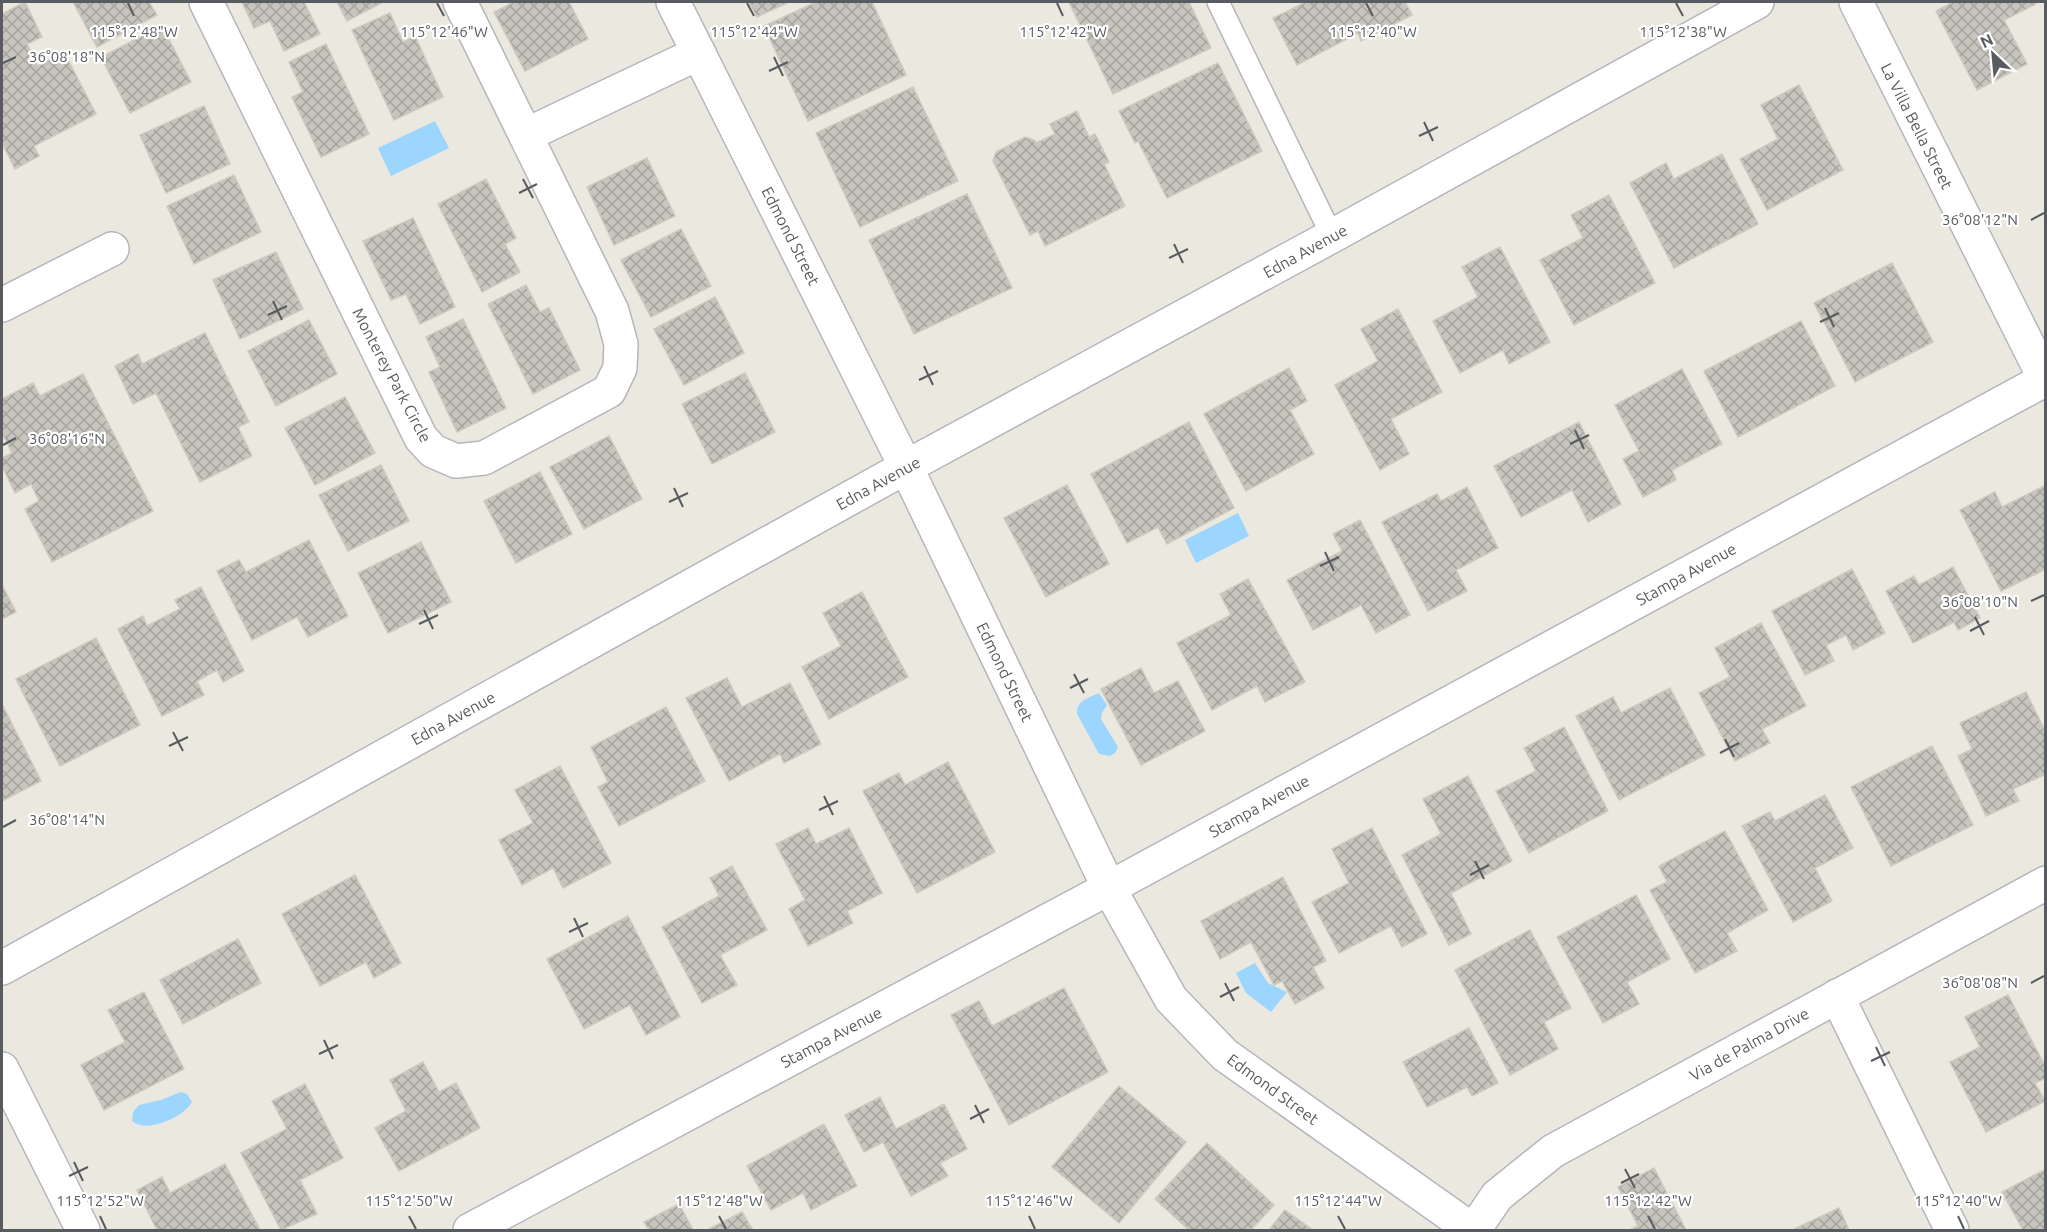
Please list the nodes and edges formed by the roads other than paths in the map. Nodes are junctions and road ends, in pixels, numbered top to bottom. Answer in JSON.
{"nodes":[{"id":1,"x":206,"y":2,"type":"edge"},
{"id":2,"x":460,"y":2,"type":"edge"},
{"id":3,"x":673,"y":2,"type":"edge"},
{"id":4,"x":1218,"y":2,"type":"edge"},
{"id":5,"x":1757,"y":2,"type":"edge"},
{"id":6,"x":1856,"y":2,"type":"edge"},
{"id":7,"x":699,"y":53,"type":"junction"},
{"id":8,"x":525,"y":135,"type":"junction"},
{"id":9,"x":1332,"y":236,"type":"junction"},
{"id":10,"x":112,"y":249,"type":"dead end"},
{"id":11,"x":2,"y":305,"type":"edge"},
{"id":12,"x":2045,"y":379,"type":"edge"},
{"id":13,"x":906,"y":467,"type":"junction"},
{"id":14,"x":2046,"y":883,"type":"edge"},
{"id":15,"x":1109,"y":888,"type":"junction"},
{"id":16,"x":2,"y":969,"type":"edge"},
{"id":17,"x":1837,"y":996,"type":"junction"},
{"id":18,"x":2,"y":1069,"type":"edge"},
{"id":19,"x":83,"y":1230,"type":"edge"},
{"id":20,"x":471,"y":1230,"type":"edge"},
{"id":21,"x":1473,"y":1230,"type":"edge"},
{"id":22,"x":1952,"y":1230,"type":"edge"}],
"edges":[{"from":1,"to":8,"type":"street","name":"Monterey Park Circle"},
{"from":2,"to":8,"type":"street","name":"Monterey Park Circle"},
{"from":3,"to":7,"type":"street","name":"Edmond Street"},
{"from":4,"to":9,"type":"lane"},
{"from":5,"to":9,"type":"street","name":"Edna Avenue"},
{"from":6,"to":12,"type":"street","name":"La Villa Bella Street"},
{"from":7,"to":8,"type":"street"},
{"from":7,"to":13,"type":"street","name":"Edmond Street"},
{"from":9,"to":13,"type":"street","name":"Edna Avenue"},
{"from":10,"to":11,"type":"street"},
{"from":12,"to":15,"type":"street","name":"Stampa Avenue"},
{"from":13,"to":15,"type":"street","name":"Edmond Street"},
{"from":13,"to":16,"type":"street","name":"Edna Avenue"},
{"from":14,"to":17,"type":"street","name":"Via de Palma Drive"},
{"from":15,"to":20,"type":"street","name":"Stampa Avenue"},
{"from":15,"to":21,"type":"street","name":"Edmond Street"},
{"from":17,"to":21,"type":"street","name":"Via de Palma Drive"},
{"from":17,"to":22,"type":"street"},
{"from":18,"to":19,"type":"street"}]}
